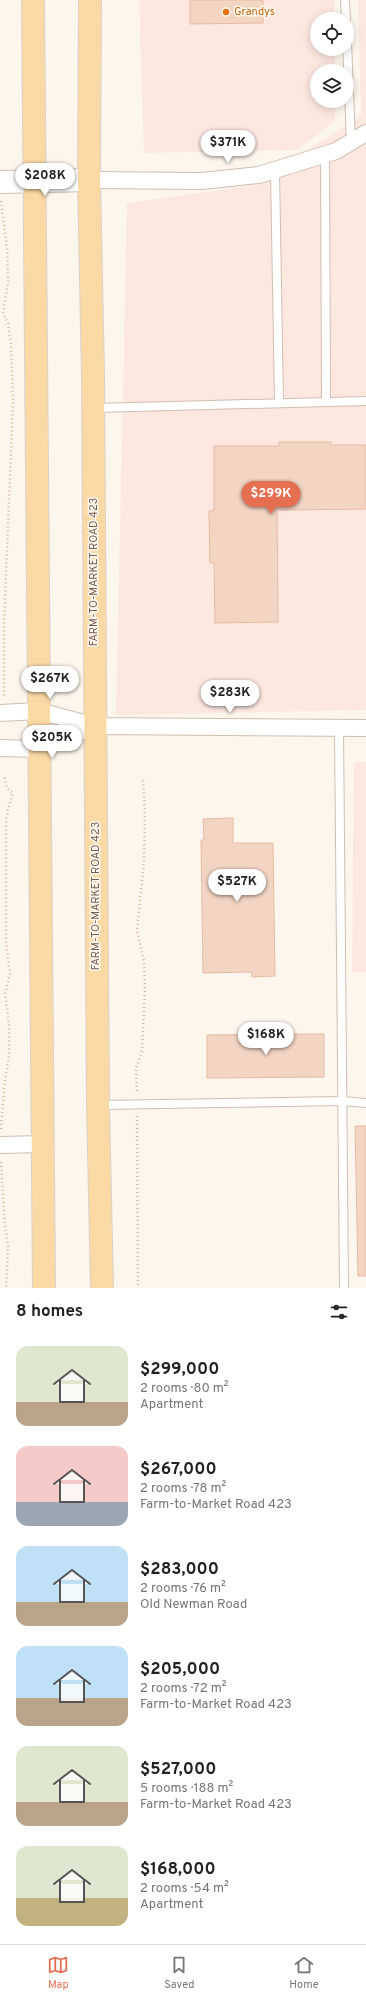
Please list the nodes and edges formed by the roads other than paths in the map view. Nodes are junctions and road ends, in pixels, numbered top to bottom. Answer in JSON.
{"nodes":[{"id":1,"x":33,"y":0,"type":"edge"},
{"id":2,"x":90,"y":0,"type":"edge"},
{"id":3,"x":345,"y":0,"type":"edge"},
{"id":4,"x":346,"y":12,"type":"edge"},
{"id":5,"x":348,"y":56,"type":"edge"},
{"id":6,"x":366,"y":133,"type":"edge"},
{"id":7,"x":351,"y":142,"type":"junction"},
{"id":8,"x":325,"y":154,"type":"junction"},
{"id":9,"x":275,"y":170,"type":"junction"},
{"id":10,"x":34,"y":180,"type":"junction"},
{"id":11,"x":90,"y":180,"type":"junction"},
{"id":12,"x":0,"y":188,"type":"edge"},
{"id":13,"x":366,"y":401,"type":"edge"},
{"id":14,"x":326,"y":402,"type":"junction"},
{"id":15,"x":279,"y":403,"type":"junction"},
{"id":16,"x":93,"y":408,"type":"junction"},
{"id":17,"x":2,"y":705,"type":"edge"},
{"id":18,"x":39,"y":711,"type":"junction"},
{"id":19,"x":95,"y":726,"type":"junction"},
{"id":20,"x":366,"y":728,"type":"edge"},
{"id":21,"x":339,"y":729,"type":"junction"},
{"id":22,"x":0,"y":748,"type":"edge"},
{"id":23,"x":39,"y":749,"type":"junction"},
{"id":24,"x":342,"y":1101,"type":"junction"},
{"id":25,"x":366,"y":1103,"type":"edge"},
{"id":26,"x":98,"y":1105,"type":"junction"},
{"id":27,"x":42,"y":1144,"type":"junction"},
{"id":28,"x":0,"y":1145,"type":"edge"},
{"id":29,"x":44,"y":1288,"type":"edge"},
{"id":30,"x":102,"y":1288,"type":"edge"},
{"id":31,"x":344,"y":1288,"type":"edge"}],
"edges":[{"from":1,"to":10,"type":"main road"},
{"from":2,"to":11,"type":"main road","name":"FARM-TO-MARKET ROAD 423"},
{"from":3,"to":4,"type":"lane"},
{"from":5,"to":7,"type":"lane"},
{"from":6,"to":7,"type":"street"},
{"from":7,"to":8,"type":"street"},
{"from":8,"to":9,"type":"street"},
{"from":8,"to":14,"type":"lane"},
{"from":9,"to":11,"type":"street"},
{"from":9,"to":15,"type":"lane"},
{"from":10,"to":11,"type":"street"},
{"from":10,"to":12,"type":"street"},
{"from":10,"to":18,"type":"main road"},
{"from":11,"to":16,"type":"main road","name":"FARM-TO-MARKET ROAD 423"},
{"from":13,"to":14,"type":"lane"},
{"from":14,"to":15,"type":"lane"},
{"from":15,"to":16,"type":"lane"},
{"from":16,"to":19,"type":"main road","name":"FARM-TO-MARKET ROAD 423"},
{"from":17,"to":18,"type":"street"},
{"from":18,"to":19,"type":"street"},
{"from":18,"to":23,"type":"main road"},
{"from":19,"to":21,"type":"street"},
{"from":19,"to":23,"type":"street"},
{"from":19,"to":26,"type":"main road","name":"FARM-TO-MARKET ROAD 423"},
{"from":20,"to":21,"type":"street"},
{"from":21,"to":24,"type":"lane"},
{"from":22,"to":23,"type":"street"},
{"from":23,"to":27,"type":"main road"},
{"from":24,"to":25,"type":"lane"},
{"from":24,"to":26,"type":"lane"},
{"from":24,"to":31,"type":"lane"},
{"from":26,"to":30,"type":"main road","name":"FARM-TO-MARKET ROAD 423"},
{"from":27,"to":28,"type":"street"},
{"from":27,"to":29,"type":"main road"}]}
